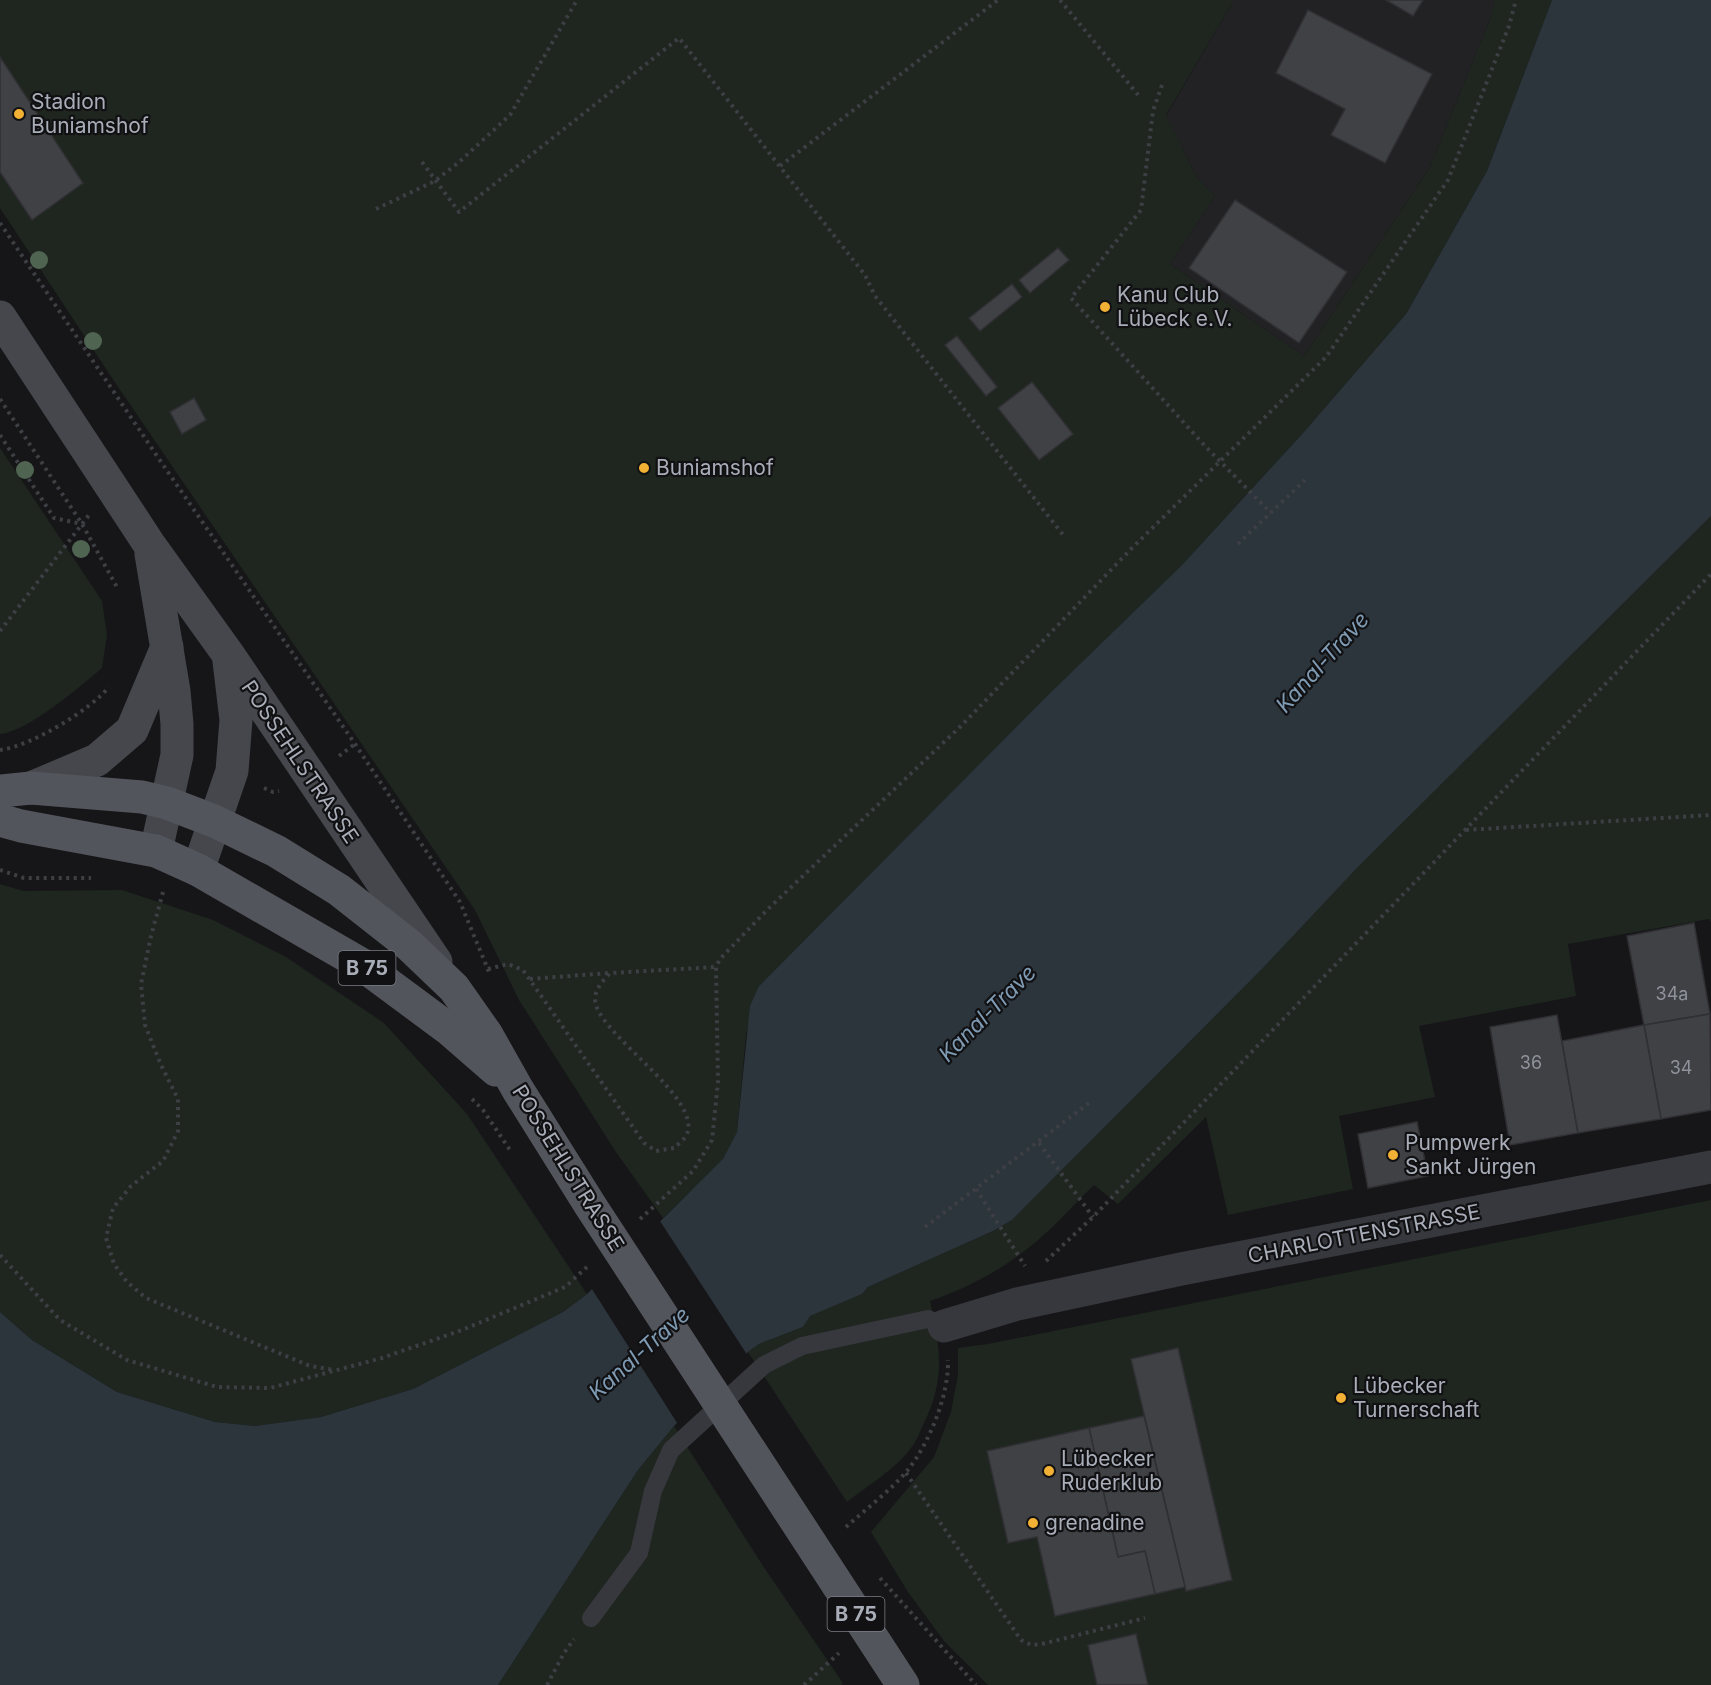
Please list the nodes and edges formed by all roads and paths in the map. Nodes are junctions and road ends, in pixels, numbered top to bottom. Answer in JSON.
{"nodes":[{"id":1,"x":577,"y":0,"type":"edge"},
{"id":2,"x":998,"y":0,"type":"edge"},
{"id":3,"x":1060,"y":0,"type":"edge"},
{"id":4,"x":1516,"y":0,"type":"edge"},
{"id":5,"x":1162,"y":85,"type":"dead end"},
{"id":6,"x":1139,"y":96,"type":"dead end"},
{"id":7,"x":422,"y":162,"type":"dead end"},
{"id":8,"x":780,"y":166,"type":"junction"},
{"id":9,"x":435,"y":181,"type":"junction"},
{"id":10,"x":376,"y":209,"type":"dead end"},
{"id":11,"x":0,"y":223,"type":"edge"},
{"id":12,"x":0,"y":317,"type":"edge"},
{"id":13,"x":0,"y":399,"type":"edge"},
{"id":14,"x":0,"y":435,"type":"edge"},
{"id":15,"x":1221,"y":461,"type":"junction"},
{"id":16,"x":1305,"y":480,"type":"dead end"},
{"id":17,"x":1271,"y":513,"type":"junction"},
{"id":18,"x":82,"y":524,"type":"junction"},
{"id":19,"x":1064,"y":536,"type":"dead end"},
{"id":20,"x":149,"y":544,"type":"junction"},
{"id":21,"x":1238,"y":544,"type":"dead end"},
{"id":22,"x":1711,"y":574,"type":"edge"},
{"id":23,"x":120,"y":598,"type":"dead end"},
{"id":24,"x":0,"y":631,"type":"edge"},
{"id":25,"x":167,"y":648,"type":"junction"},
{"id":26,"x":228,"y":654,"type":"junction"},
{"id":27,"x":114,"y":680,"type":"dead end"},
{"id":28,"x":0,"y":750,"type":"edge"},
{"id":29,"x":15,"y":790,"type":"edge"},
{"id":30,"x":167,"y":803,"type":"junction"},
{"id":31,"x":1711,"y":816,"type":"edge"},
{"id":32,"x":0,"y":820,"type":"edge"},
{"id":33,"x":214,"y":821,"type":"junction"},
{"id":34,"x":1465,"y":830,"type":"junction"},
{"id":35,"x":156,"y":851,"type":"junction"},
{"id":36,"x":0,"y":870,"type":"edge"},
{"id":37,"x":198,"y":870,"type":"junction"},
{"id":38,"x":93,"y":878,"type":"dead end"},
{"id":39,"x":165,"y":888,"type":"dead end"},
{"id":40,"x":610,"y":973,"type":"junction"},
{"id":41,"x":530,"y":979,"type":"junction"},
{"id":42,"x":454,"y":988,"type":"junction"},
{"id":43,"x":518,"y":1090,"type":"junction"},
{"id":44,"x":1089,"y":1103,"type":"dead end"},
{"id":45,"x":1039,"y":1143,"type":"junction"},
{"id":46,"x":1711,"y":1167,"type":"edge"},
{"id":47,"x":976,"y":1189,"type":"junction"},
{"id":48,"x":1093,"y":1217,"type":"junction"},
{"id":49,"x":925,"y":1227,"type":"dead end"},
{"id":50,"x":0,"y":1255,"type":"edge"},
{"id":51,"x":1038,"y":1268,"type":"dead end"},
{"id":52,"x":1030,"y":1275,"type":"dead end"},
{"id":53,"x":944,"y":1326,"type":"junction"},
{"id":54,"x":906,"y":1473,"type":"junction"},
{"id":55,"x":852,"y":1536,"type":"dead end"},
{"id":56,"x":876,"y":1573,"type":"dead end"},
{"id":57,"x":591,"y":1618,"type":"dead end"},
{"id":58,"x":1145,"y":1618,"type":"dead end"},
{"id":59,"x":564,"y":1653,"type":"dead end"},
{"id":60,"x":839,"y":1653,"type":"dead end"},
{"id":61,"x":548,"y":1685,"type":"edge"},
{"id":62,"x":804,"y":1685,"type":"edge"},
{"id":63,"x":903,"y":1685,"type":"edge"},
{"id":64,"x":976,"y":1685,"type":"edge"}],
"edges":[{"from":1,"to":9,"type":"path"},
{"from":2,"to":8,"type":"path"},
{"from":3,"to":6,"type":"path"},
{"from":4,"to":15,"type":"path"},
{"from":5,"to":15,"type":"path"},
{"from":7,"to":9,"type":"path"},
{"from":8,"to":9,"type":"path"},
{"from":8,"to":19,"type":"path"},
{"from":9,"to":10,"type":"path"},
{"from":11,"to":41,"type":"path"},
{"from":12,"to":20,"type":"main road","name":"POSSEHLSTRASSE"},
{"from":13,"to":18,"type":"path"},
{"from":14,"to":18,"type":"path"},
{"from":15,"to":17,"type":"path"},
{"from":15,"to":40,"type":"path"},
{"from":16,"to":17,"type":"path"},
{"from":17,"to":21,"type":"path"},
{"from":18,"to":23,"type":"path"},
{"from":18,"to":24,"type":"path"},
{"from":20,"to":25,"type":"main road"},
{"from":20,"to":26,"type":"main road","name":"POSSEHLSTRASSE"},
{"from":22,"to":34,"type":"path"},
{"from":25,"to":29,"type":"main road"},
{"from":25,"to":30,"type":"main road"},
{"from":26,"to":33,"type":"main road","name":"POSSEHLSTRASSE"},
{"from":26,"to":42,"type":"main road","name":"POSSEHLSTRASSE"},
{"from":27,"to":28,"type":"path"},
{"from":29,"to":30,"type":"main road","number":"B 75"},
{"from":30,"to":33,"type":"main road","number":"B 75"},
{"from":30,"to":35,"type":"main road"},
{"from":31,"to":34,"type":"path"},
{"from":32,"to":35,"type":"main road","number":"B 75"},
{"from":33,"to":37,"type":"main road","name":"POSSEHLSTRASSE"},
{"from":33,"to":42,"type":"main road","number":"B 75"},
{"from":34,"to":48,"type":"path"},
{"from":35,"to":37,"type":"main road","number":"B 75"},
{"from":36,"to":38,"type":"path"},
{"from":37,"to":43,"type":"main road","number":"B 75"},
{"from":39,"to":50,"type":"path"},
{"from":40,"to":41,"type":"path"},
{"from":40,"to":41,"type":"path"},
{"from":42,"to":43,"type":"main road","name":"POSSEHLSTRASSE","number":"B 75"},
{"from":43,"to":63,"type":"main road","name":"POSSEHLSTRASSE","number":"B 75"},
{"from":44,"to":45,"type":"path"},
{"from":45,"to":47,"type":"path"},
{"from":45,"to":48,"type":"path"},
{"from":46,"to":53,"type":"street","name":"CHARLOTTENSTRASSE"},
{"from":47,"to":49,"type":"path"},
{"from":47,"to":52,"type":"path"},
{"from":48,"to":51,"type":"path"},
{"from":53,"to":54,"type":"path"},
{"from":53,"to":57,"type":"lane"},
{"from":54,"to":55,"type":"path"},
{"from":54,"to":58,"type":"path"},
{"from":56,"to":64,"type":"path"},
{"from":59,"to":61,"type":"path"},
{"from":60,"to":62,"type":"path"}]}
